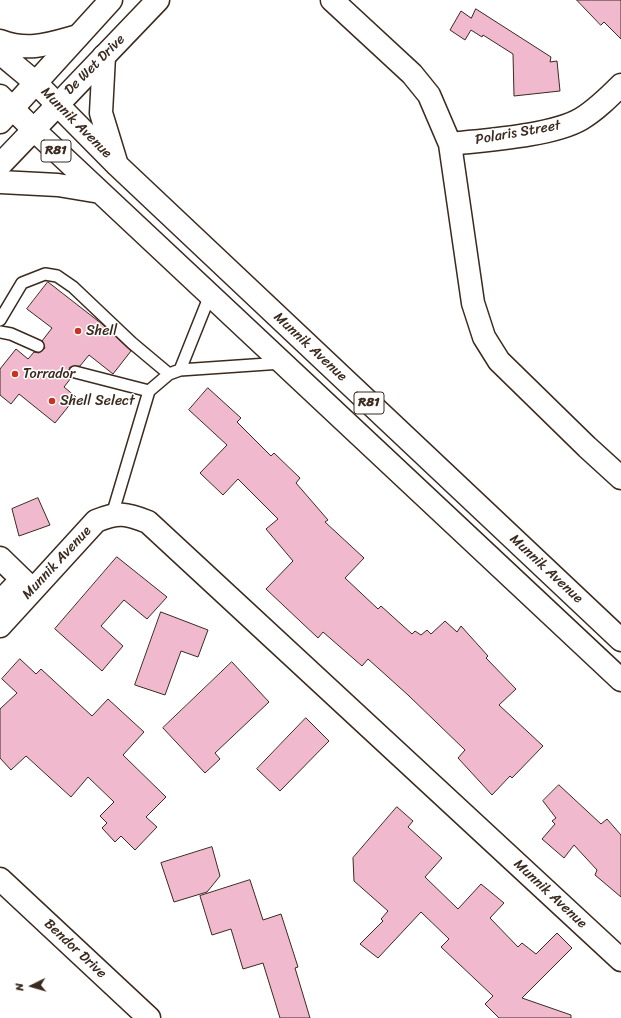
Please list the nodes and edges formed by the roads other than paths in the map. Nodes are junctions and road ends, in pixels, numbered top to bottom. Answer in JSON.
{"nodes":[{"id":1,"x":111,"y":0,"type":"edge"},
{"id":2,"x":158,"y":0,"type":"edge"},
{"id":3,"x":332,"y":0,"type":"edge"},
{"id":4,"x":78,"y":36,"type":"junction"},
{"id":5,"x":0,"y":41,"type":"edge"},
{"id":6,"x":0,"y":53,"type":"edge"},
{"id":7,"x":104,"y":56,"type":"junction"},
{"id":8,"x":36,"y":83,"type":"junction"},
{"id":9,"x":621,"y":85,"type":"edge"},
{"id":10,"x":56,"y":105,"type":"junction"},
{"id":11,"x":4,"y":109,"type":"edge"},
{"id":12,"x":34,"y":130,"type":"junction"},
{"id":13,"x":450,"y":144,"type":"junction"},
{"id":14,"x":0,"y":165,"type":"edge"},
{"id":15,"x":117,"y":165,"type":"junction"},
{"id":16,"x":0,"y":182,"type":"edge"},
{"id":17,"x":100,"y":192,"type":"junction"},
{"id":18,"x":210,"y":295,"type":"junction"},
{"id":19,"x":0,"y":320,"type":"edge"},
{"id":20,"x":0,"y":332,"type":"edge"},
{"id":21,"x":38,"y":346,"type":"dead end"},
{"id":22,"x":282,"y":363,"type":"junction"},
{"id":23,"x":180,"y":370,"type":"junction"},
{"id":24,"x":75,"y":372,"type":"dead end"},
{"id":25,"x":169,"y":374,"type":"junction"},
{"id":26,"x":149,"y":391,"type":"junction"},
{"id":27,"x":621,"y":478,"type":"edge"},
{"id":28,"x":112,"y":515,"type":"junction"},
{"id":29,"x":0,"y":558,"type":"edge"},
{"id":30,"x":27,"y":585,"type":"junction"},
{"id":31,"x":0,"y":602,"type":"edge"},
{"id":32,"x":0,"y":626,"type":"edge"},
{"id":33,"x":621,"y":640,"type":"edge"},
{"id":34,"x":621,"y":680,"type":"edge"},
{"id":35,"x":0,"y":879,"type":"edge"},
{"id":36,"x":621,"y":960,"type":"edge"},
{"id":37,"x":149,"y":1018,"type":"edge"}],
"edges":[{"from":1,"to":4,"type":"street"},
{"from":2,"to":7,"type":"street","name":"De Wet Drive"},
{"from":3,"to":13,"type":"street"},
{"from":4,"to":5,"type":"street"},
{"from":4,"to":8,"type":"street"},
{"from":6,"to":8,"type":"street","name":"Munnik Avenue","number":"R81"},
{"from":7,"to":10,"type":"street","name":"De Wet Drive"},
{"from":7,"to":15,"type":"street"},
{"from":8,"to":10,"type":"street","name":"Munnik Avenue","number":"R81"},
{"from":8,"to":11,"type":"street"},
{"from":9,"to":13,"type":"street","name":"Polaris Street"},
{"from":10,"to":12,"type":"street","name":"De Wet Drive"},
{"from":10,"to":15,"type":"street","name":"Munnik Avenue","number":"R81"},
{"from":11,"to":12,"type":"street","number":"R81"},
{"from":12,"to":14,"type":"street","name":"De Wet Drive"},
{"from":12,"to":17,"type":"street","number":"R81"},
{"from":13,"to":27,"type":"street"},
{"from":15,"to":33,"type":"street","name":"Munnik Avenue","number":"R81"},
{"from":16,"to":17,"type":"street"},
{"from":17,"to":18,"type":"street","number":"R81"},
{"from":18,"to":22,"type":"street","number":"R81"},
{"from":18,"to":23,"type":"lane"},
{"from":19,"to":25,"type":"lane"},
{"from":20,"to":21,"type":"lane"},
{"from":22,"to":23,"type":"lane"},
{"from":22,"to":34,"type":"street","number":"R81"},
{"from":23,"to":25,"type":"lane"},
{"from":24,"to":26,"type":"lane"},
{"from":25,"to":26,"type":"lane"},
{"from":26,"to":28,"type":"lane"},
{"from":28,"to":30,"type":"street","name":"Munnik Avenue"},
{"from":28,"to":36,"type":"street","name":"Munnik Avenue"},
{"from":29,"to":30,"type":"street"},
{"from":30,"to":31,"type":"street"},
{"from":30,"to":32,"type":"street","name":"Munnik Avenue"},
{"from":35,"to":37,"type":"street","name":"Bendor Drive"}]}
